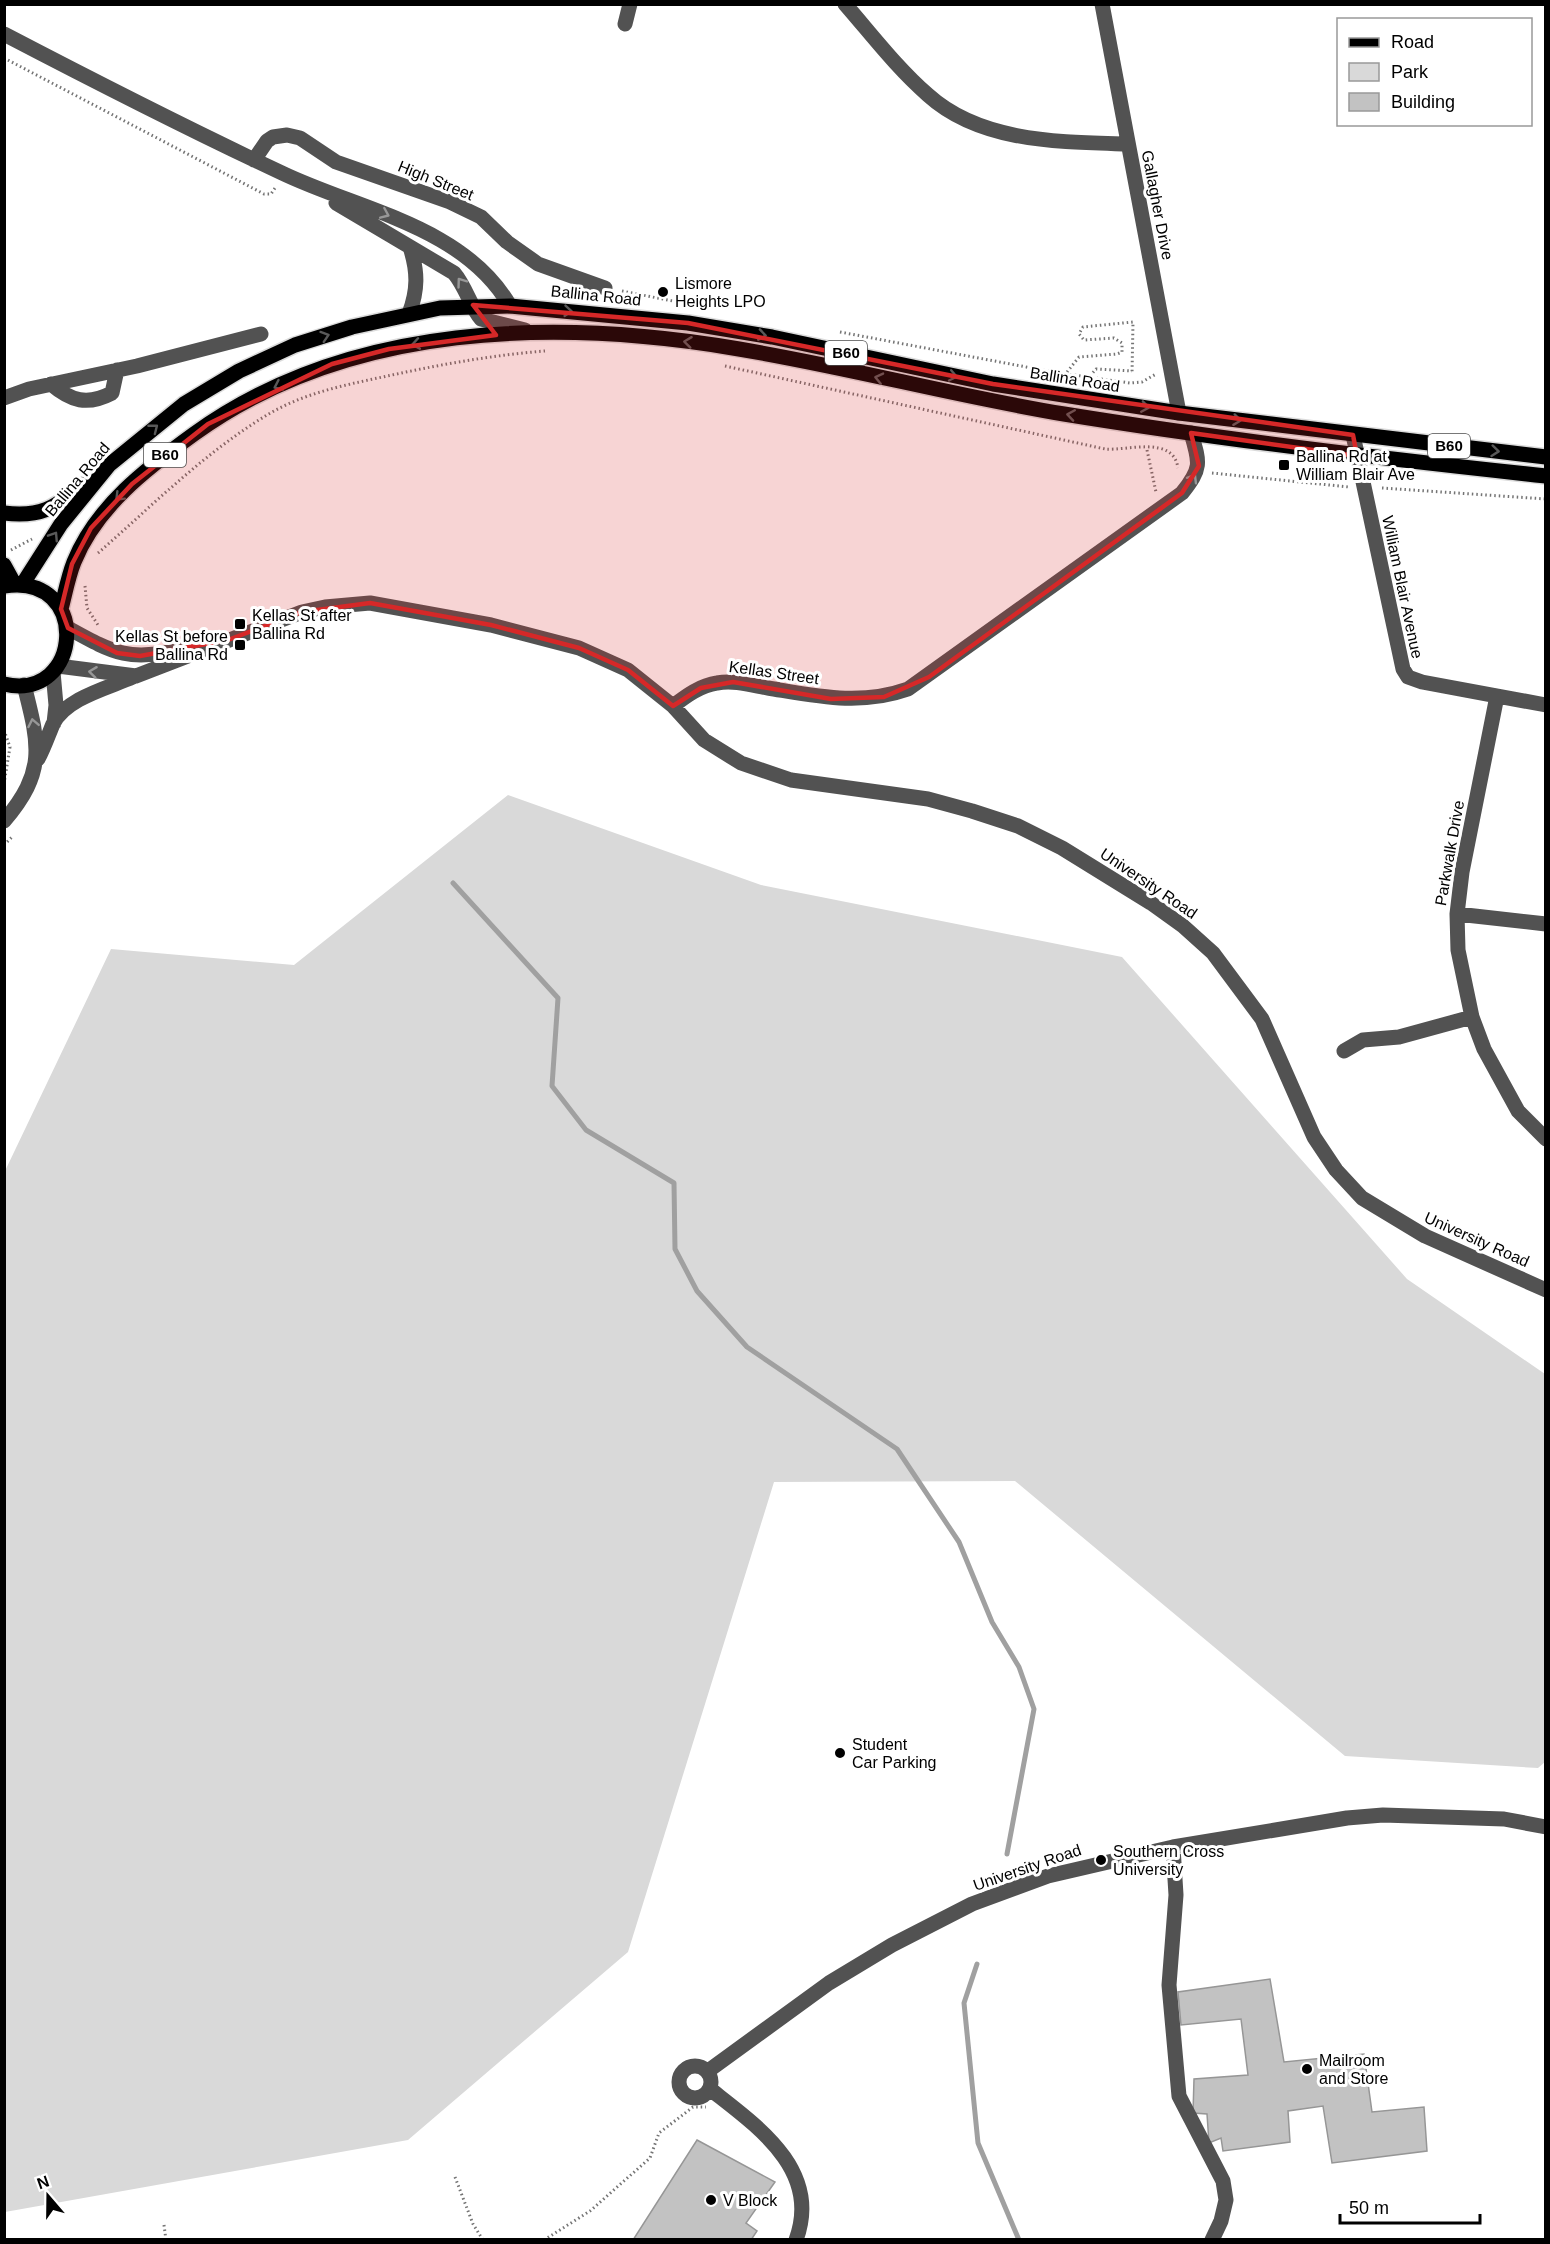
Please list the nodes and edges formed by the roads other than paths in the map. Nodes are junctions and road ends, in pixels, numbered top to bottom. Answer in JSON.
{"nodes":[{"id":1,"x":630,"y":4,"type":"edge"},
{"id":2,"x":845,"y":4,"type":"edge"},
{"id":3,"x":1102,"y":4,"type":"edge"},
{"id":4,"x":625,"y":24,"type":"dead end"},
{"id":5,"x":4,"y":34,"type":"edge"},
{"id":6,"x":1128,"y":144,"type":"junction"},
{"id":7,"x":254,"y":160,"type":"junction"},
{"id":8,"x":311,"y":186,"type":"junction"},
{"id":9,"x":410,"y":247,"type":"junction"},
{"id":10,"x":605,"y":288,"type":"road end"},
{"id":11,"x":473,"y":306,"type":"junction"},
{"id":12,"x":510,"y":306,"type":"junction"},
{"id":13,"x":409,"y":314,"type":"junction"},
{"id":14,"x":537,"y":332,"type":"junction"},
{"id":15,"x":261,"y":334,"type":"dead end"},
{"id":16,"x":117,"y":370,"type":"junction"},
{"id":17,"x":51,"y":384,"type":"junction"},
{"id":18,"x":4,"y":398,"type":"edge"},
{"id":19,"x":1179,"y":413,"type":"junction"},
{"id":20,"x":1191,"y":433,"type":"junction"},
{"id":21,"x":1353,"y":435,"type":"junction"},
{"id":22,"x":1357,"y":456,"type":"junction"},
{"id":23,"x":1545,"y":457,"type":"edge"},
{"id":24,"x":109,"y":465,"type":"junction"},
{"id":25,"x":1545,"y":476,"type":"edge"},
{"id":26,"x":4,"y":513,"type":"edge"},
{"id":27,"x":4,"y":565,"type":"edge"},
{"id":28,"x":14,"y":586,"type":"edge"},
{"id":29,"x":61,"y":609,"type":"junction"},
{"id":30,"x":68,"y":628,"type":"junction"},
{"id":31,"x":228,"y":640,"type":"junction"},
{"id":32,"x":55,"y":669,"type":"junction"},
{"id":33,"x":136,"y":676,"type":"junction"},
{"id":34,"x":4,"y":684,"type":"edge"},
{"id":35,"x":24,"y":685,"type":"junction"},
{"id":36,"x":1497,"y":696,"type":"junction"},
{"id":37,"x":1545,"y":705,"type":"edge"},
{"id":38,"x":673,"y":706,"type":"junction"},
{"id":39,"x":54,"y":723,"type":"junction"},
{"id":40,"x":37,"y":761,"type":"junction"},
{"id":41,"x":4,"y":820,"type":"edge"},
{"id":42,"x":1456,"y":914,"type":"junction"},
{"id":43,"x":1545,"y":924,"type":"edge"},
{"id":44,"x":1472,"y":1017,"type":"junction"},
{"id":45,"x":1344,"y":1051,"type":"dead end"},
{"id":46,"x":1545,"y":1139,"type":"edge"},
{"id":47,"x":1545,"y":1290,"type":"edge"},
{"id":48,"x":1545,"y":1827,"type":"edge"},
{"id":49,"x":1173,"y":1846,"type":"junction"},
{"id":50,"x":708,"y":2071,"type":"junction"},
{"id":51,"x":710,"y":2089,"type":"junction"},
{"id":52,"x":796,"y":2240,"type":"edge"},
{"id":53,"x":1212,"y":2240,"type":"edge"}],
"edges":[{"from":1,"to":4,"type":"street"},
{"from":2,"to":6,"type":"street"},
{"from":3,"to":6,"type":"street","name":"Gallagher Drive"},
{"from":5,"to":7,"type":"street"},
{"from":6,"to":19,"type":"street","name":"Gallagher Drive"},
{"from":7,"to":8,"type":"street"},
{"from":7,"to":10,"type":"street","name":"High Street"},
{"from":8,"to":9,"type":"street"},
{"from":8,"to":12,"type":"street","one_way":true},
{"from":11,"to":9,"type":"street","one_way":true},
{"from":9,"to":13,"type":"street"},
{"from":11,"to":12,"type":"main road","name":"Ballina Road","number":"B60"},
{"from":11,"to":13,"type":"main road","name":"Ballina Road","number":"B60"},
{"from":11,"to":14,"type":"street"},
{"from":12,"to":19,"type":"main road","name":"Ballina Road","number":"B60","one_way":true},
{"from":24,"to":13,"type":"main road","name":"Ballina Road","number":"B60","one_way":true},
{"from":20,"to":14,"type":"main road","number":"B60","one_way":true},
{"from":14,"to":29,"type":"main road","number":"B60","one_way":true},
{"from":15,"to":16,"type":"street"},
{"from":16,"to":17,"type":"street"},
{"from":16,"to":17,"type":"street"},
{"from":17,"to":18,"type":"street"},
{"from":19,"to":21,"type":"main road","name":"Ballina Road","number":"B60","one_way":true},
{"from":20,"to":22,"type":"main road","number":"B60"},
{"from":38,"to":20,"type":"street","name":"Kellas Street","one_way":true},
{"from":21,"to":22,"type":"street","name":"William Blair Avenue"},
{"from":21,"to":23,"type":"main road","name":"Ballina Road","number":"B60","one_way":true},
{"from":22,"to":25,"type":"main road","number":"B60"},
{"from":22,"to":36,"type":"street","name":"William Blair Avenue"},
{"from":24,"to":26,"type":"main road"},
{"from":28,"to":24,"type":"main road","name":"Ballina Road","number":"B60","one_way":true},
{"from":27,"to":28,"type":"main road"},
{"from":28,"to":29,"type":"main road"},
{"from":29,"to":30,"type":"main road"},
{"from":30,"to":31,"type":"street"},
{"from":30,"to":32,"type":"main road"},
{"from":31,"to":33,"type":"street"},
{"from":31,"to":38,"type":"street"},
{"from":33,"to":32,"type":"street","one_way":true},
{"from":32,"to":35,"type":"main road"},
{"from":32,"to":39,"type":"street"},
{"from":33,"to":39,"type":"street"},
{"from":34,"to":35,"type":"main road"},
{"from":40,"to":35,"type":"street","one_way":true},
{"from":36,"to":37,"type":"street","name":"William Blair Avenue"},
{"from":36,"to":42,"type":"street","name":"Parkwalk Drive"},
{"from":38,"to":47,"type":"street","name":"University Road"},
{"from":39,"to":40,"type":"street"},
{"from":40,"to":41,"type":"street"},
{"from":42,"to":43,"type":"street"},
{"from":42,"to":44,"type":"street","name":"Parkwalk Drive"},
{"from":44,"to":45,"type":"street"},
{"from":44,"to":46,"type":"street","name":"Parkwalk Drive"},
{"from":48,"to":49,"type":"street","name":"University Road"},
{"from":49,"to":50,"type":"street","name":"University Road"},
{"from":49,"to":53,"type":"street"},
{"from":50,"to":51,"type":"street"},
{"from":50,"to":51,"type":"street"},
{"from":51,"to":52,"type":"street"}]}
